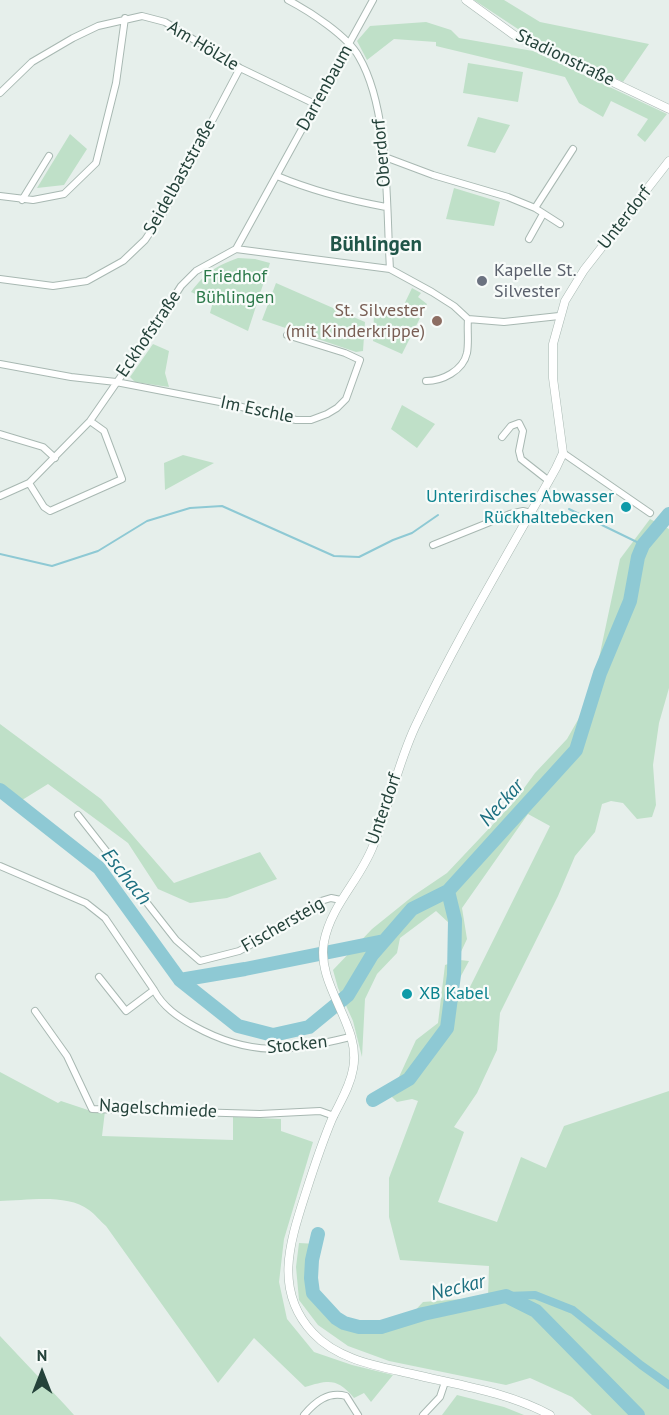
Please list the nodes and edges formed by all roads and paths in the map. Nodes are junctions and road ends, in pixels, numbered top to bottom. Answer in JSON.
{"nodes":[{"id":1,"x":288,"y":0,"type":"edge"},
{"id":2,"x":373,"y":0,"type":"edge"},
{"id":3,"x":466,"y":0,"type":"edge"},
{"id":4,"x":125,"y":18,"type":"junction"},
{"id":5,"x":349,"y":45,"type":"junction"},
{"id":6,"x":240,"y":68,"type":"junction"},
{"id":7,"x":0,"y":93,"type":"edge"},
{"id":8,"x":315,"y":104,"type":"junction"},
{"id":9,"x":669,"y":109,"type":"edge"},
{"id":10,"x":573,"y":148,"type":"dead end"},
{"id":11,"x":49,"y":156,"type":"dead end"},
{"id":12,"x":385,"y":157,"type":"junction"},
{"id":13,"x":669,"y":161,"type":"edge"},
{"id":14,"x":277,"y":176,"type":"junction"},
{"id":15,"x":0,"y":196,"type":"edge"},
{"id":16,"x":22,"y":200,"type":"junction"},
{"id":17,"x":386,"y":207,"type":"junction"},
{"id":18,"x":535,"y":208,"type":"junction"},
{"id":19,"x":543,"y":214,"type":"junction"},
{"id":20,"x":560,"y":224,"type":"dead end"},
{"id":21,"x":529,"y":239,"type":"dead end"},
{"id":22,"x":236,"y":249,"type":"junction"},
{"id":23,"x":390,"y":268,"type":"junction"},
{"id":24,"x":0,"y":279,"type":"edge"},
{"id":25,"x":559,"y":316,"type":"junction"},
{"id":26,"x":468,"y":319,"type":"junction"},
{"id":27,"x":287,"y":335,"type":"dead end"},
{"id":28,"x":0,"y":364,"type":"edge"},
{"id":29,"x":426,"y":381,"type":"dead end"},
{"id":30,"x":116,"y":382,"type":"junction"},
{"id":31,"x":90,"y":421,"type":"junction"},
{"id":32,"x":0,"y":434,"type":"edge"},
{"id":33,"x":502,"y":437,"type":"dead end"},
{"id":34,"x":563,"y":453,"type":"junction"},
{"id":35,"x":55,"y":458,"type":"junction"},
{"id":36,"x":549,"y":481,"type":"junction"},
{"id":37,"x":29,"y":483,"type":"junction"},
{"id":38,"x":0,"y":496,"type":"edge"},
{"id":39,"x":531,"y":513,"type":"junction"},
{"id":40,"x":650,"y":513,"type":"dead end"},
{"id":41,"x":433,"y":545,"type":"dead end"},
{"id":42,"x":78,"y":815,"type":"dead end"},
{"id":43,"x":0,"y":866,"type":"edge"},
{"id":44,"x":341,"y":900,"type":"junction"},
{"id":45,"x":99,"y":977,"type":"dead end"},
{"id":46,"x":154,"y":990,"type":"junction"},
{"id":47,"x":35,"y":1011,"type":"dead end"},
{"id":48,"x":350,"y":1037,"type":"junction"},
{"id":49,"x":334,"y":1116,"type":"junction"},
{"id":50,"x":445,"y":1382,"type":"junction"},
{"id":51,"x":304,"y":1415,"type":"edge"},
{"id":52,"x":358,"y":1415,"type":"edge"},
{"id":53,"x":423,"y":1415,"type":"edge"},
{"id":54,"x":550,"y":1415,"type":"edge"}],
"edges":[{"from":1,"to":5,"type":"street","name":"Oberdorf"},
{"from":2,"to":5,"type":"street","name":"Darrenbaum"},
{"from":3,"to":9,"type":"street","name":"Stadionstraße"},
{"from":4,"to":6,"type":"street","name":"Am Hölzle"},
{"from":4,"to":7,"type":"street","name":"Am Hölzle"},
{"from":4,"to":16,"type":"street"},
{"from":5,"to":8,"type":"street","name":"Darrenbaum"},
{"from":5,"to":12,"type":"street","name":"Oberdorf"},
{"from":6,"to":8,"type":"street","name":"Am Hölzle"},
{"from":6,"to":24,"type":"street","name":"Seidelbaststraße"},
{"from":8,"to":14,"type":"street","name":"Darrenbaum"},
{"from":10,"to":18,"type":"street"},
{"from":11,"to":16,"type":"street"},
{"from":12,"to":17,"type":"street","name":"Oberdorf"},
{"from":12,"to":18,"type":"street"},
{"from":13,"to":25,"type":"street","name":"Unterdorf"},
{"from":14,"to":17,"type":"street"},
{"from":14,"to":22,"type":"street","name":"Darrenbaum"},
{"from":15,"to":16,"type":"street"},
{"from":17,"to":23,"type":"street","name":"Oberdorf"},
{"from":18,"to":19,"type":"street"},
{"from":19,"to":20,"type":"street"},
{"from":19,"to":21,"type":"street"},
{"from":22,"to":23,"type":"street"},
{"from":22,"to":30,"type":"street","name":"Eckhofstraße"},
{"from":23,"to":26,"type":"street"},
{"from":25,"to":26,"type":"street"},
{"from":25,"to":34,"type":"street","name":"Unterdorf"},
{"from":26,"to":29,"type":"street"},
{"from":27,"to":30,"type":"street","name":"Im Eschle"},
{"from":28,"to":30,"type":"street"},
{"from":30,"to":31,"type":"street","name":"Eckhofstraße"},
{"from":31,"to":35,"type":"street","name":"Eckhofstraße"},
{"from":31,"to":37,"type":"street"},
{"from":32,"to":35,"type":"street"},
{"from":33,"to":36,"type":"street"},
{"from":34,"to":36,"type":"street","name":"Unterdorf"},
{"from":34,"to":40,"type":"street"},
{"from":35,"to":37,"type":"street","name":"Eckhofstraße"},
{"from":36,"to":39,"type":"street","name":"Unterdorf"},
{"from":37,"to":38,"type":"street","name":"Eckhofstraße"},
{"from":39,"to":41,"type":"street"},
{"from":39,"to":44,"type":"street","name":"Unterdorf"},
{"from":42,"to":44,"type":"street","name":"Fischersteig"},
{"from":43,"to":46,"type":"street","name":"Stocken"},
{"from":44,"to":48,"type":"street","name":"Unterdorf"},
{"from":45,"to":46,"type":"street"},
{"from":46,"to":48,"type":"street","name":"Stocken"},
{"from":47,"to":49,"type":"street","name":"Nagelschmiede"},
{"from":48,"to":49,"type":"street","name":"Unterdorf"},
{"from":49,"to":50,"type":"street","name":"Unterdorf"},
{"from":50,"to":53,"type":"street"},
{"from":50,"to":54,"type":"street","name":"Unterdorf"},
{"from":51,"to":52,"type":"street"}]}
